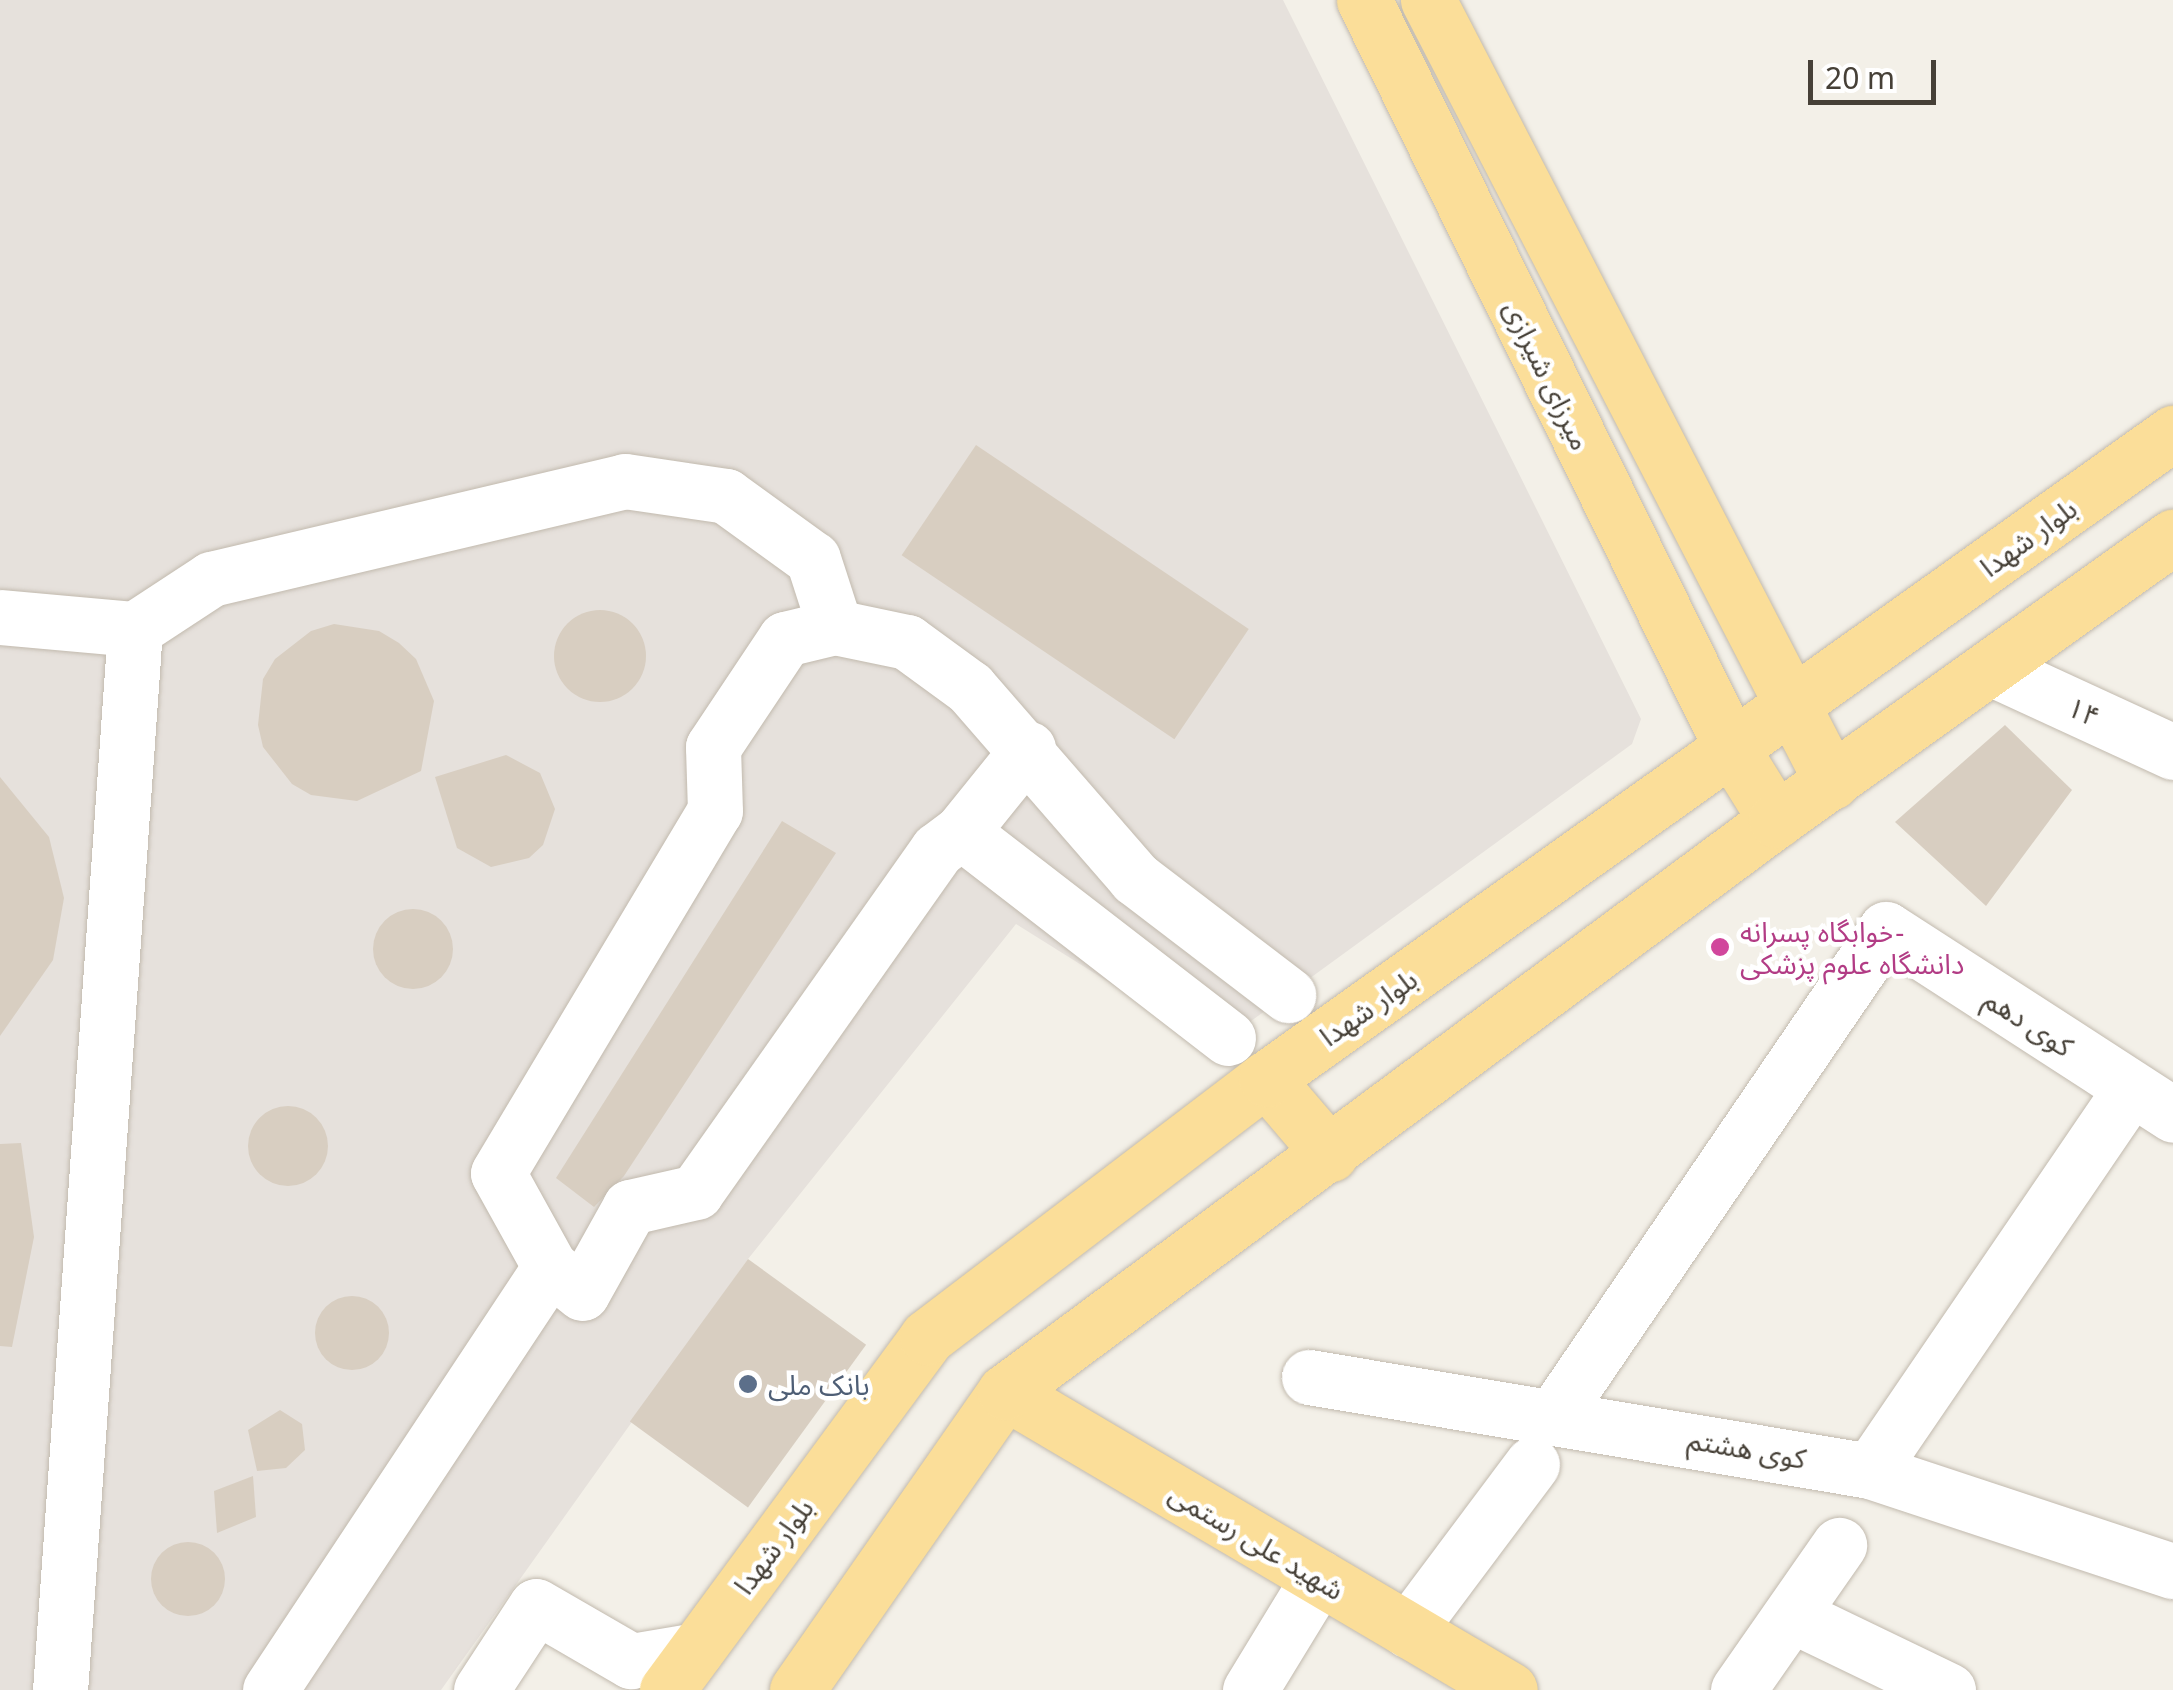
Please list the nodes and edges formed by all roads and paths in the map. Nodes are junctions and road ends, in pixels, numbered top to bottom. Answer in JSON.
{"nodes":[{"id":1,"x":1364,"y":0,"type":"edge"},
{"id":2,"x":1428,"y":0,"type":"edge"},
{"id":3,"x":2173,"y":434,"type":"edge"},
{"id":4,"x":2173,"y":537,"type":"edge"},
{"id":5,"x":0,"y":617,"type":"edge"},
{"id":6,"x":834,"y":627,"type":"junction"},
{"id":7,"x":135,"y":629,"type":"junction"},
{"id":8,"x":1995,"y":670,"type":"junction"},
{"id":9,"x":1788,"y":709,"type":"junction"},
{"id":10,"x":1028,"y":749,"type":"junction"},
{"id":11,"x":1732,"y":749,"type":"junction"},
{"id":12,"x":2173,"y":752,"type":"edge"},
{"id":13,"x":1832,"y":782,"type":"junction"},
{"id":14,"x":1776,"y":820,"type":"junction"},
{"id":15,"x":961,"y":832,"type":"junction"},
{"id":16,"x":1288,"y":995,"type":"dead end"},
{"id":17,"x":1228,"y":1038,"type":"dead end"},
{"id":18,"x":1266,"y":1079,"type":"junction"},
{"id":19,"x":2152,"y":1102,"type":"edge"},
{"id":20,"x":1330,"y":1154,"type":"junction"},
{"id":21,"x":550,"y":1267,"type":"junction"},
{"id":22,"x":1309,"y":1378,"type":"dead end"},
{"id":23,"x":1005,"y":1392,"type":"junction"},
{"id":24,"x":1555,"y":1414,"type":"junction"},
{"id":25,"x":1532,"y":1464,"type":"dead end"},
{"id":26,"x":1870,"y":1471,"type":"junction"},
{"id":27,"x":1839,"y":1545,"type":"dead end"},
{"id":28,"x":2173,"y":1572,"type":"edge"},
{"id":29,"x":1318,"y":1578,"type":"junction"},
{"id":30,"x":1794,"y":1616,"type":"junction"},
{"id":31,"x":1408,"y":1630,"type":"junction"},
{"id":32,"x":682,"y":1670,"type":"edge"},
{"id":33,"x":60,"y":1690,"type":"edge"},
{"id":34,"x":270,"y":1690,"type":"edge"},
{"id":35,"x":482,"y":1690,"type":"edge"},
{"id":36,"x":796,"y":1690,"type":"edge"},
{"id":37,"x":1250,"y":1690,"type":"edge"},
{"id":38,"x":1510,"y":1690,"type":"edge"},
{"id":39,"x":1738,"y":1690,"type":"edge"},
{"id":40,"x":1948,"y":1690,"type":"edge"}],
"edges":[{"from":1,"to":11,"type":"main road","name":"میرزای شیرازی"},
{"from":2,"to":9,"type":"main road"},
{"from":3,"to":9,"type":"main road","name":"بلوار شهدا"},
{"from":4,"to":8,"type":"main road"},
{"from":5,"to":7,"type":"street"},
{"from":6,"to":7,"type":"street"},
{"from":6,"to":10,"type":"street"},
{"from":6,"to":21,"type":"street"},
{"from":7,"to":33,"type":"street"},
{"from":8,"to":12,"type":"street","name":"۱۴"},
{"from":8,"to":13,"type":"main road"},
{"from":9,"to":11,"type":"main road","name":"بلوار شهدا"},
{"from":9,"to":13,"type":"main road"},
{"from":10,"to":15,"type":"street"},
{"from":10,"to":16,"type":"street"},
{"from":11,"to":14,"type":"main road","name":"میرزای شیرازی"},
{"from":11,"to":18,"type":"main road","name":"بلوار شهدا"},
{"from":13,"to":14,"type":"main road"},
{"from":14,"to":20,"type":"main road"},
{"from":15,"to":17,"type":"street"},
{"from":15,"to":21,"type":"street"},
{"from":18,"to":20,"type":"main road"},
{"from":18,"to":32,"type":"main road","name":"بلوار شهدا"},
{"from":19,"to":24,"type":"street","name":"کوی دهم"},
{"from":19,"to":26,"type":"street"},
{"from":20,"to":23,"type":"main road"},
{"from":21,"to":34,"type":"street"},
{"from":22,"to":24,"type":"street","name":"کوی هشتم"},
{"from":23,"to":29,"type":"main road","name":"شهید علی رستمی"},
{"from":23,"to":36,"type":"main road"},
{"from":24,"to":26,"type":"street","name":"کوی هشتم"},
{"from":25,"to":31,"type":"street"},
{"from":26,"to":28,"type":"street","name":"کوی هشتم"},
{"from":27,"to":30,"type":"street"},
{"from":29,"to":31,"type":"main road","name":"شهید علی رستمی"},
{"from":29,"to":37,"type":"street"},
{"from":30,"to":39,"type":"street"},
{"from":30,"to":40,"type":"street"},
{"from":31,"to":38,"type":"main road","name":"شهید علی رستمی"},
{"from":32,"to":35,"type":"street"}]}
